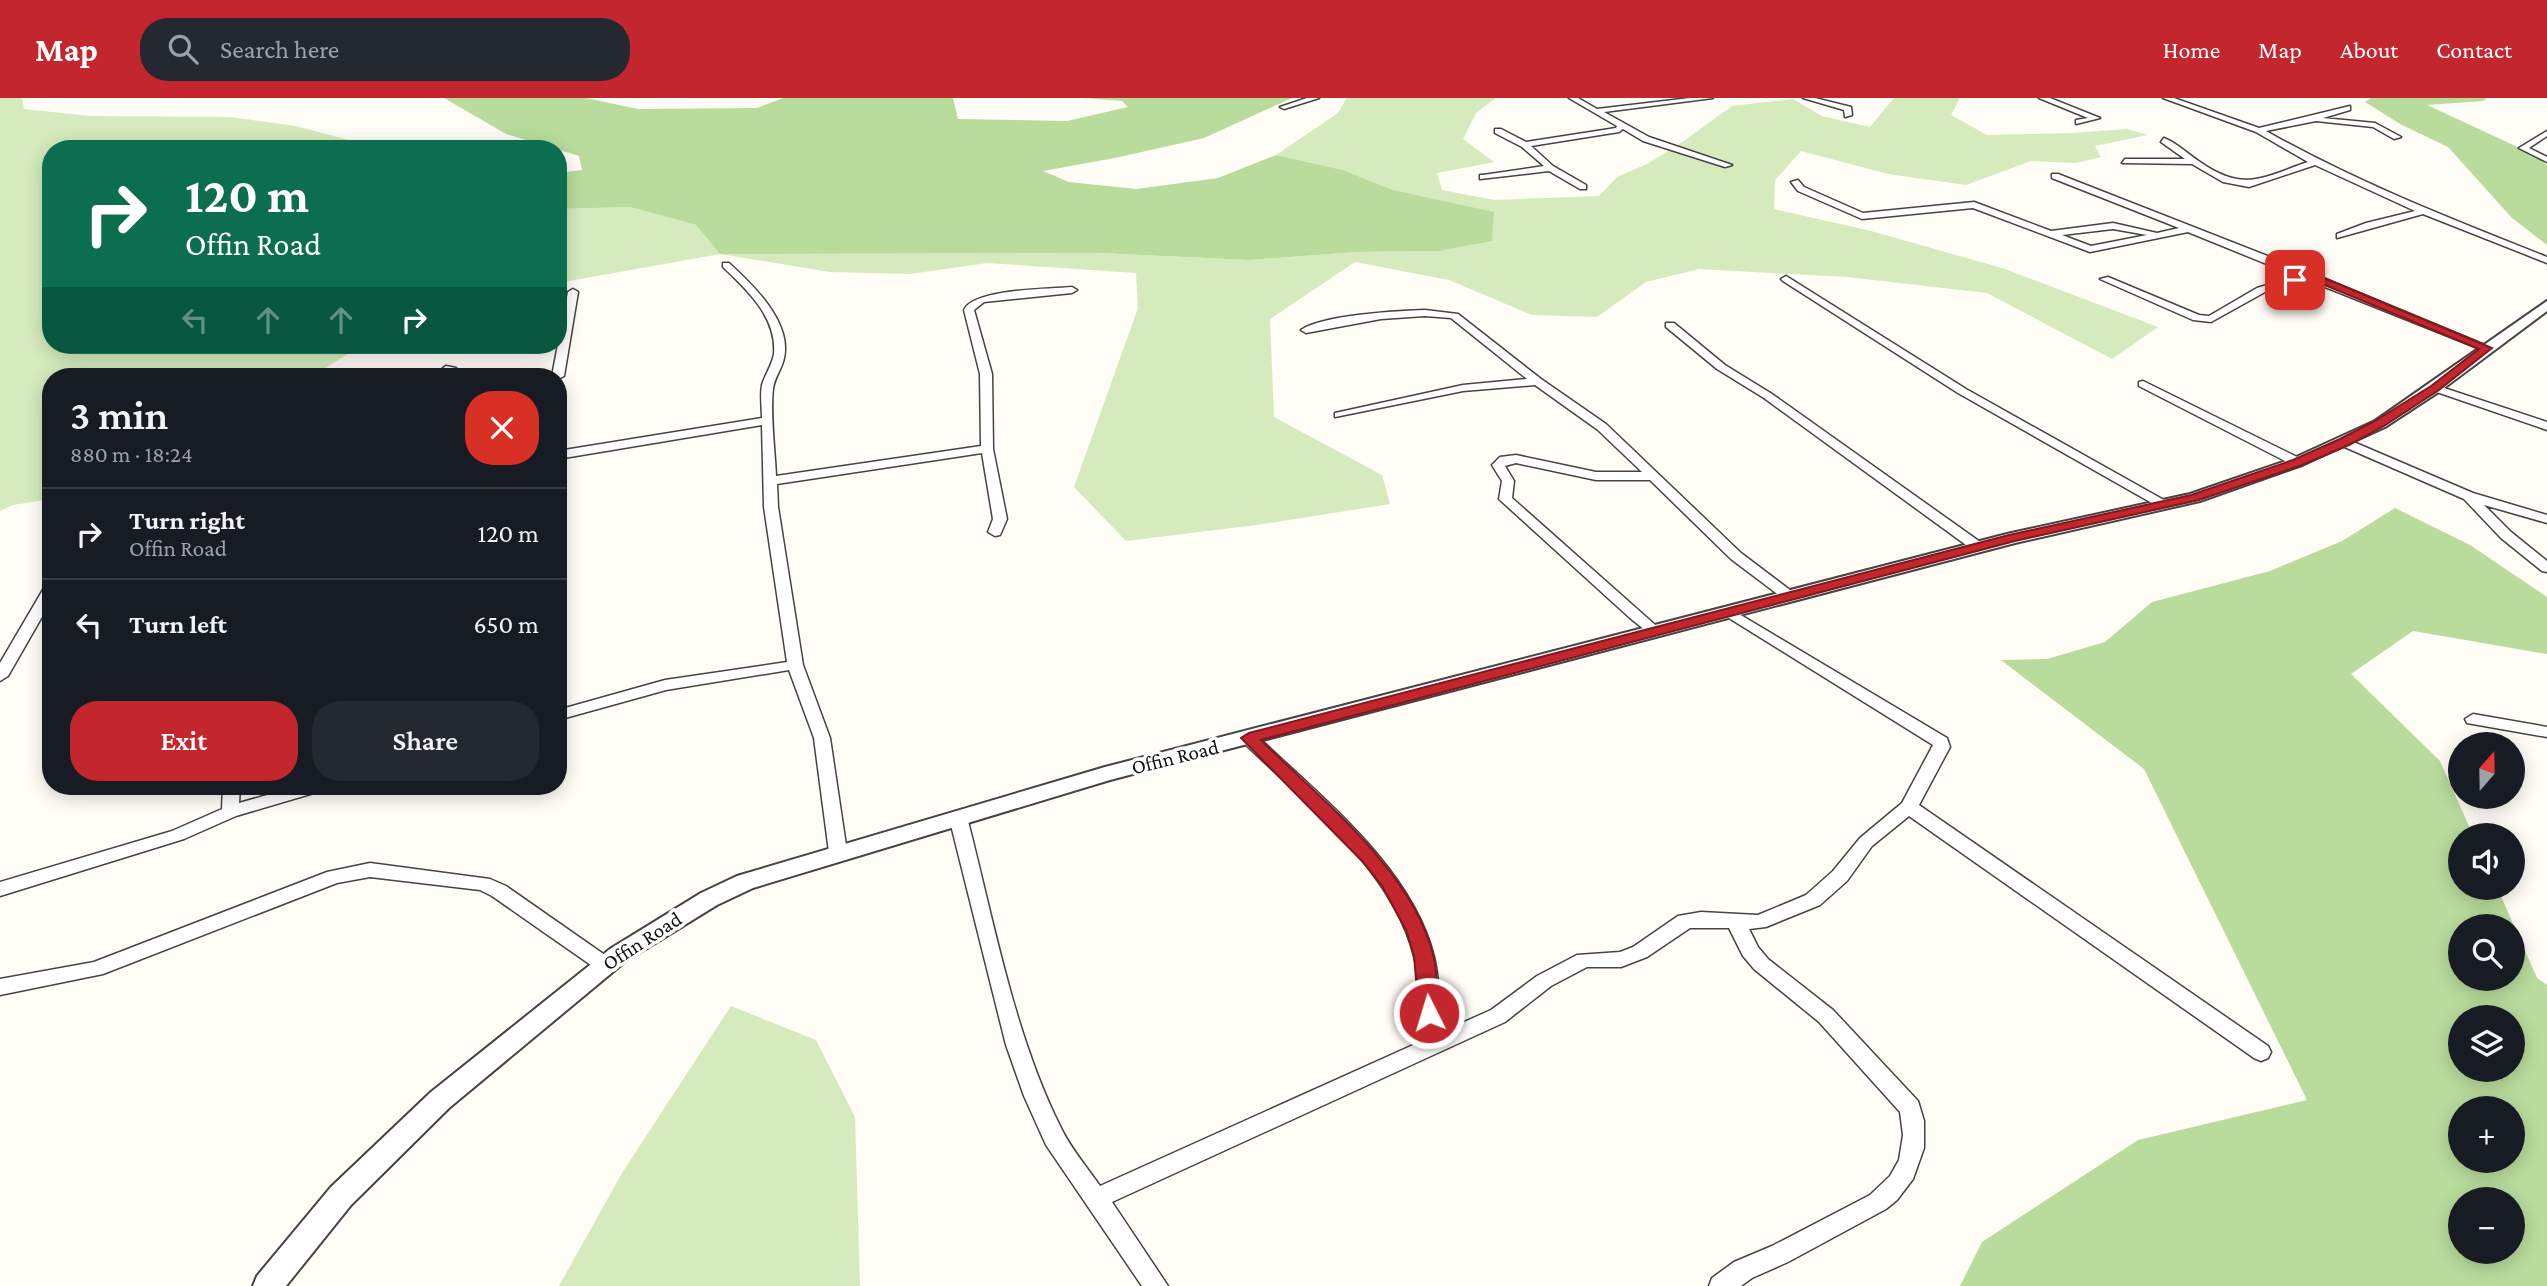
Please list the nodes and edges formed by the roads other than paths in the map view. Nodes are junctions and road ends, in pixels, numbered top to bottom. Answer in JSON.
{"nodes":[{"id":1,"x":1315,"y":98,"type":"edge"},
{"id":2,"x":1573,"y":98,"type":"edge"},
{"id":3,"x":1709,"y":98,"type":"edge"},
{"id":4,"x":1807,"y":98,"type":"edge"},
{"id":5,"x":2043,"y":98,"type":"edge"},
{"id":6,"x":2167,"y":98,"type":"edge"},
{"id":7,"x":1284,"y":107,"type":"dead end"},
{"id":8,"x":2347,"y":108,"type":"dead end"},
{"id":9,"x":1597,"y":111,"type":"junction"},
{"id":10,"x":1848,"y":115,"type":"dead end"},
{"id":11,"x":2313,"y":119,"type":"junction"},
{"id":12,"x":2079,"y":122,"type":"dead end"},
{"id":13,"x":1620,"y":125,"type":"junction"},
{"id":14,"x":2259,"y":130,"type":"junction"},
{"id":15,"x":1498,"y":131,"type":"dead end"},
{"id":16,"x":2547,"y":133,"type":"edge"},
{"id":17,"x":2397,"y":137,"type":"dead end"},
{"id":18,"x":2164,"y":140,"type":"dead end"},
{"id":19,"x":1525,"y":145,"type":"junction"},
{"id":20,"x":2547,"y":160,"type":"edge"},
{"id":21,"x":2125,"y":161,"type":"dead end"},
{"id":22,"x":2195,"y":162,"type":"junction"},
{"id":23,"x":2315,"y":162,"type":"junction"},
{"id":24,"x":1728,"y":165,"type":"dead end"},
{"id":25,"x":1550,"y":168,"type":"junction"},
{"id":26,"x":2055,"y":176,"type":"dead end"},
{"id":27,"x":1483,"y":177,"type":"dead end"},
{"id":28,"x":1795,"y":182,"type":"dead end"},
{"id":29,"x":1583,"y":187,"type":"dead end"},
{"id":30,"x":2425,"y":211,"type":"junction"},
{"id":31,"x":2189,"y":229,"type":"junction"},
{"id":32,"x":2166,"y":233,"type":"junction"},
{"id":33,"x":2049,"y":234,"type":"junction"},
{"id":34,"x":2340,"y":236,"type":"dead end"},
{"id":35,"x":2547,"y":260,"type":"edge"},
{"id":36,"x":726,"y":265,"type":"dead end"},
{"id":37,"x":2308,"y":275,"type":"junction"},
{"id":38,"x":1786,"y":279,"type":"dead end"},
{"id":39,"x":2105,"y":279,"type":"dead end"},
{"id":40,"x":1072,"y":290,"type":"dead end"},
{"id":41,"x":573,"y":292,"type":"dead end"},
{"id":42,"x":2547,"y":305,"type":"edge"},
{"id":43,"x":1670,"y":325,"type":"dead end"},
{"id":44,"x":567,"y":326,"type":"edge"},
{"id":45,"x":1306,"y":330,"type":"dead end"},
{"id":46,"x":2487,"y":348,"type":"junction"},
{"id":47,"x":1536,"y":381,"type":"junction"},
{"id":48,"x":2143,"y":384,"type":"dead end"},
{"id":49,"x":2435,"y":388,"type":"junction"},
{"id":50,"x":1339,"y":415,"type":"dead end"},
{"id":51,"x":768,"y":421,"type":"junction"},
{"id":52,"x":2547,"y":426,"type":"edge"},
{"id":53,"x":2344,"y":442,"type":"junction"},
{"id":54,"x":987,"y":449,"type":"junction"},
{"id":55,"x":567,"y":453,"type":"edge"},
{"id":56,"x":2297,"y":462,"type":"junction"},
{"id":57,"x":1653,"y":476,"type":"junction"},
{"id":58,"x":770,"y":481,"type":"junction"},
{"id":59,"x":2468,"y":496,"type":"junction"},
{"id":60,"x":2164,"y":504,"type":"junction"},
{"id":61,"x":2547,"y":519,"type":"edge"},
{"id":62,"x":995,"y":532,"type":"dead end"},
{"id":63,"x":1979,"y":547,"type":"junction"},
{"id":64,"x":2547,"y":568,"type":"edge"},
{"id":65,"x":1789,"y":596,"type":"junction"},
{"id":66,"x":42,"y":604,"type":"edge"},
{"id":67,"x":1729,"y":612,"type":"junction"},
{"id":68,"x":1656,"y":631,"type":"junction"},
{"id":69,"x":795,"y":665,"type":"junction"},
{"id":70,"x":0,"y":676,"type":"edge"},
{"id":71,"x":567,"y":712,"type":"edge"},
{"id":72,"x":2473,"y":719,"type":"dead end"},
{"id":73,"x":2547,"y":733,"type":"edge"},
{"id":74,"x":1249,"y":738,"type":"junction"},
{"id":75,"x":231,"y":795,"type":"edge"},
{"id":76,"x":288,"y":795,"type":"edge"},
{"id":77,"x":1909,"y":807,"type":"junction"},
{"id":78,"x":230,"y":812,"type":"junction"},
{"id":79,"x":958,"y":817,"type":"junction"},
{"id":80,"x":838,"y":852,"type":"junction"},
{"id":81,"x":0,"y":889,"type":"edge"},
{"id":82,"x":1736,"y":922,"type":"junction"},
{"id":83,"x":605,"y":965,"type":"junction"},
{"id":84,"x":0,"y":987,"type":"edge"},
{"id":85,"x":1433,"y":1046,"type":"junction"},
{"id":86,"x":2260,"y":1052,"type":"dead end"},
{"id":87,"x":1097,"y":1198,"type":"junction"},
{"id":88,"x":268,"y":1286,"type":"edge"},
{"id":89,"x":1156,"y":1286,"type":"edge"},
{"id":90,"x":1720,"y":1286,"type":"edge"}],
"edges":[{"from":1,"to":7,"type":"street"},
{"from":2,"to":9,"type":"street"},
{"from":3,"to":9,"type":"street"},
{"from":4,"to":10,"type":"street"},
{"from":5,"to":12,"type":"street"},
{"from":6,"to":14,"type":"street"},
{"from":8,"to":11,"type":"street"},
{"from":9,"to":13,"type":"street"},
{"from":11,"to":14,"type":"street"},
{"from":11,"to":17,"type":"street"},
{"from":13,"to":19,"type":"street"},
{"from":13,"to":24,"type":"street"},
{"from":14,"to":23,"type":"street"},
{"from":15,"to":19,"type":"street"},
{"from":16,"to":20,"type":"street"},
{"from":18,"to":22,"type":"street"},
{"from":19,"to":25,"type":"street"},
{"from":21,"to":22,"type":"street"},
{"from":22,"to":23,"type":"street"},
{"from":23,"to":30,"type":"street"},
{"from":25,"to":27,"type":"street"},
{"from":25,"to":29,"type":"street"},
{"from":26,"to":31,"type":"street"},
{"from":28,"to":33,"type":"street"},
{"from":30,"to":34,"type":"street"},
{"from":30,"to":35,"type":"street"},
{"from":31,"to":32,"type":"street"},
{"from":31,"to":37,"type":"street"},
{"from":32,"to":33,"type":"street"},
{"from":32,"to":33,"type":"street"},
{"from":36,"to":51,"type":"street"},
{"from":37,"to":39,"type":"street"},
{"from":37,"to":46,"type":"street"},
{"from":38,"to":60,"type":"street"},
{"from":40,"to":54,"type":"street"},
{"from":41,"to":44,"type":"street"},
{"from":42,"to":46,"type":"street","name":"Offin Road"},
{"from":43,"to":63,"type":"street"},
{"from":45,"to":47,"type":"street"},
{"from":46,"to":49,"type":"street","name":"Offin Road"},
{"from":47,"to":50,"type":"street"},
{"from":47,"to":57,"type":"street"},
{"from":48,"to":56,"type":"street"},
{"from":49,"to":52,"type":"street"},
{"from":49,"to":53,"type":"street","name":"Offin Road"},
{"from":51,"to":55,"type":"street"},
{"from":51,"to":58,"type":"street"},
{"from":53,"to":56,"type":"street","name":"Offin Road"},
{"from":53,"to":59,"type":"street"},
{"from":54,"to":58,"type":"street"},
{"from":54,"to":62,"type":"street"},
{"from":56,"to":60,"type":"street","name":"Offin Road"},
{"from":57,"to":65,"type":"street"},
{"from":57,"to":68,"type":"street"},
{"from":58,"to":69,"type":"street"},
{"from":59,"to":61,"type":"street"},
{"from":59,"to":64,"type":"street"},
{"from":60,"to":63,"type":"street","name":"Offin Road"},
{"from":63,"to":65,"type":"street","name":"Offin Road"},
{"from":65,"to":67,"type":"street","name":"Offin Road"},
{"from":66,"to":70,"type":"street"},
{"from":67,"to":68,"type":"street","name":"Offin Road"},
{"from":67,"to":77,"type":"street"},
{"from":68,"to":74,"type":"street","name":"Offin Road"},
{"from":69,"to":71,"type":"street"},
{"from":69,"to":80,"type":"street"},
{"from":72,"to":73,"type":"street"},
{"from":74,"to":79,"type":"street","name":"Offin Road"},
{"from":74,"to":85,"type":"street"},
{"from":75,"to":78,"type":"street"},
{"from":76,"to":78,"type":"street"},
{"from":77,"to":82,"type":"street"},
{"from":77,"to":86,"type":"street"},
{"from":78,"to":81,"type":"street"},
{"from":79,"to":80,"type":"street","name":"Offin Road"},
{"from":79,"to":87,"type":"street"},
{"from":80,"to":83,"type":"street","name":"Offin Road"},
{"from":82,"to":85,"type":"street"},
{"from":82,"to":90,"type":"street"},
{"from":83,"to":84,"type":"street"},
{"from":83,"to":88,"type":"street","name":"Offin Road"},
{"from":85,"to":87,"type":"street"},
{"from":87,"to":89,"type":"street"}]}
